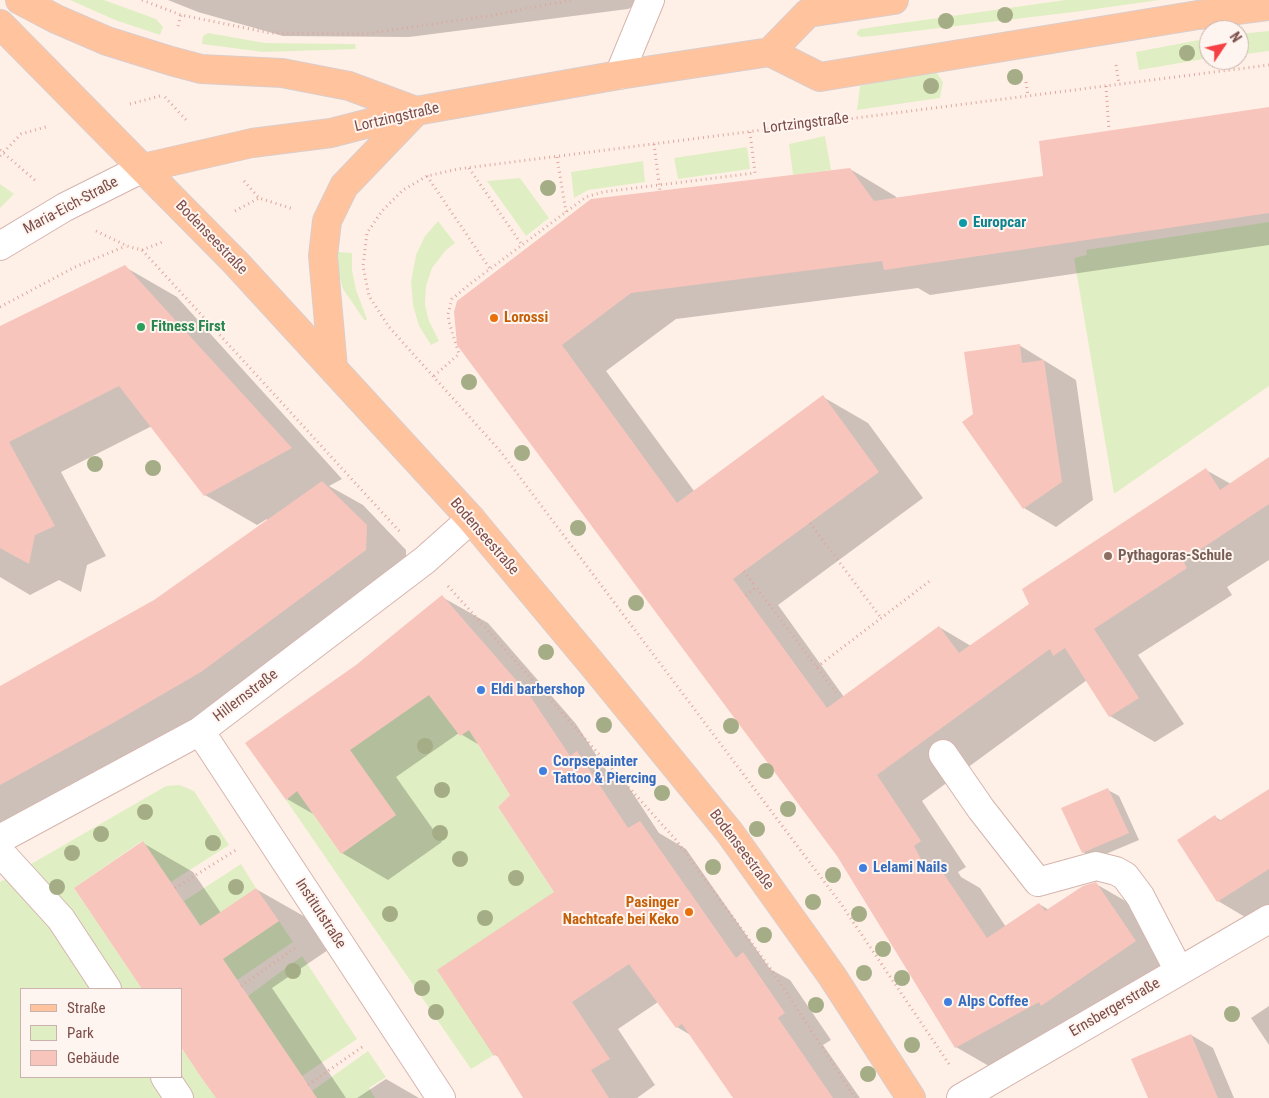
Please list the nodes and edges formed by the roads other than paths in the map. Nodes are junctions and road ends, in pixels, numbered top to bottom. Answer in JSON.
{"nodes":[{"id":1,"x":20,"y":0,"type":"edge"},
{"id":2,"x":650,"y":0,"type":"edge"},
{"id":3,"x":894,"y":0,"type":"edge"},
{"id":4,"x":831,"y":4,"type":"edge"},
{"id":5,"x":1269,"y":6,"type":"edge"},
{"id":6,"x":0,"y":24,"type":"edge"},
{"id":7,"x":770,"y":52,"type":"junction"},
{"id":8,"x":619,"y":75,"type":"junction"},
{"id":9,"x":416,"y":112,"type":"junction"},
{"id":10,"x":143,"y":168,"type":"junction"},
{"id":11,"x":0,"y":246,"type":"edge"},
{"id":12,"x":333,"y":368,"type":"junction"},
{"id":13,"x":470,"y":519,"type":"junction"},
{"id":14,"x":200,"y":731,"type":"junction"},
{"id":15,"x":943,"y":754,"type":"dead end"},
{"id":16,"x":0,"y":839,"type":"edge"},
{"id":17,"x":0,"y":852,"type":"edge"},
{"id":18,"x":1269,"y":919,"type":"edge"},
{"id":19,"x":1179,"y":971,"type":"junction"},
{"id":20,"x":106,"y":988,"type":"edge"},
{"id":21,"x":166,"y":1078,"type":"edge"},
{"id":22,"x":965,"y":1096,"type":"edge"},
{"id":23,"x":179,"y":1098,"type":"edge"},
{"id":24,"x":441,"y":1098,"type":"edge"},
{"id":25,"x":910,"y":1098,"type":"edge"}],
"edges":[{"from":1,"to":9,"type":"main road"},
{"from":2,"to":8,"type":"street"},
{"from":3,"to":4,"type":"main road"},
{"from":4,"to":7,"type":"main road"},
{"from":5,"to":7,"type":"main road"},
{"from":6,"to":10,"type":"main road","name":"Bodenseestraße"},
{"from":7,"to":8,"type":"main road","name":"Lortzingstraße"},
{"from":8,"to":9,"type":"main road","name":"Lortzingstraße"},
{"from":9,"to":10,"type":"main road","name":"Lortzingstraße"},
{"from":9,"to":12,"type":"main road"},
{"from":10,"to":11,"type":"street","name":"Maria-Eich-Straße"},
{"from":10,"to":12,"type":"main road","name":"Bodenseestraße"},
{"from":12,"to":13,"type":"main road","name":"Bodenseestraße"},
{"from":13,"to":14,"type":"street","name":"Hillernstraße"},
{"from":13,"to":25,"type":"main road","name":"Bodenseestraße"},
{"from":14,"to":16,"type":"street","name":"Hillernstraße"},
{"from":14,"to":24,"type":"street","name":"Institutstraße"},
{"from":15,"to":19,"type":"street"},
{"from":17,"to":20,"type":"street"},
{"from":18,"to":19,"type":"street","name":"Ernsbergerstraße"},
{"from":19,"to":22,"type":"street","name":"Ernsbergerstraße"},
{"from":21,"to":23,"type":"street"}]}
